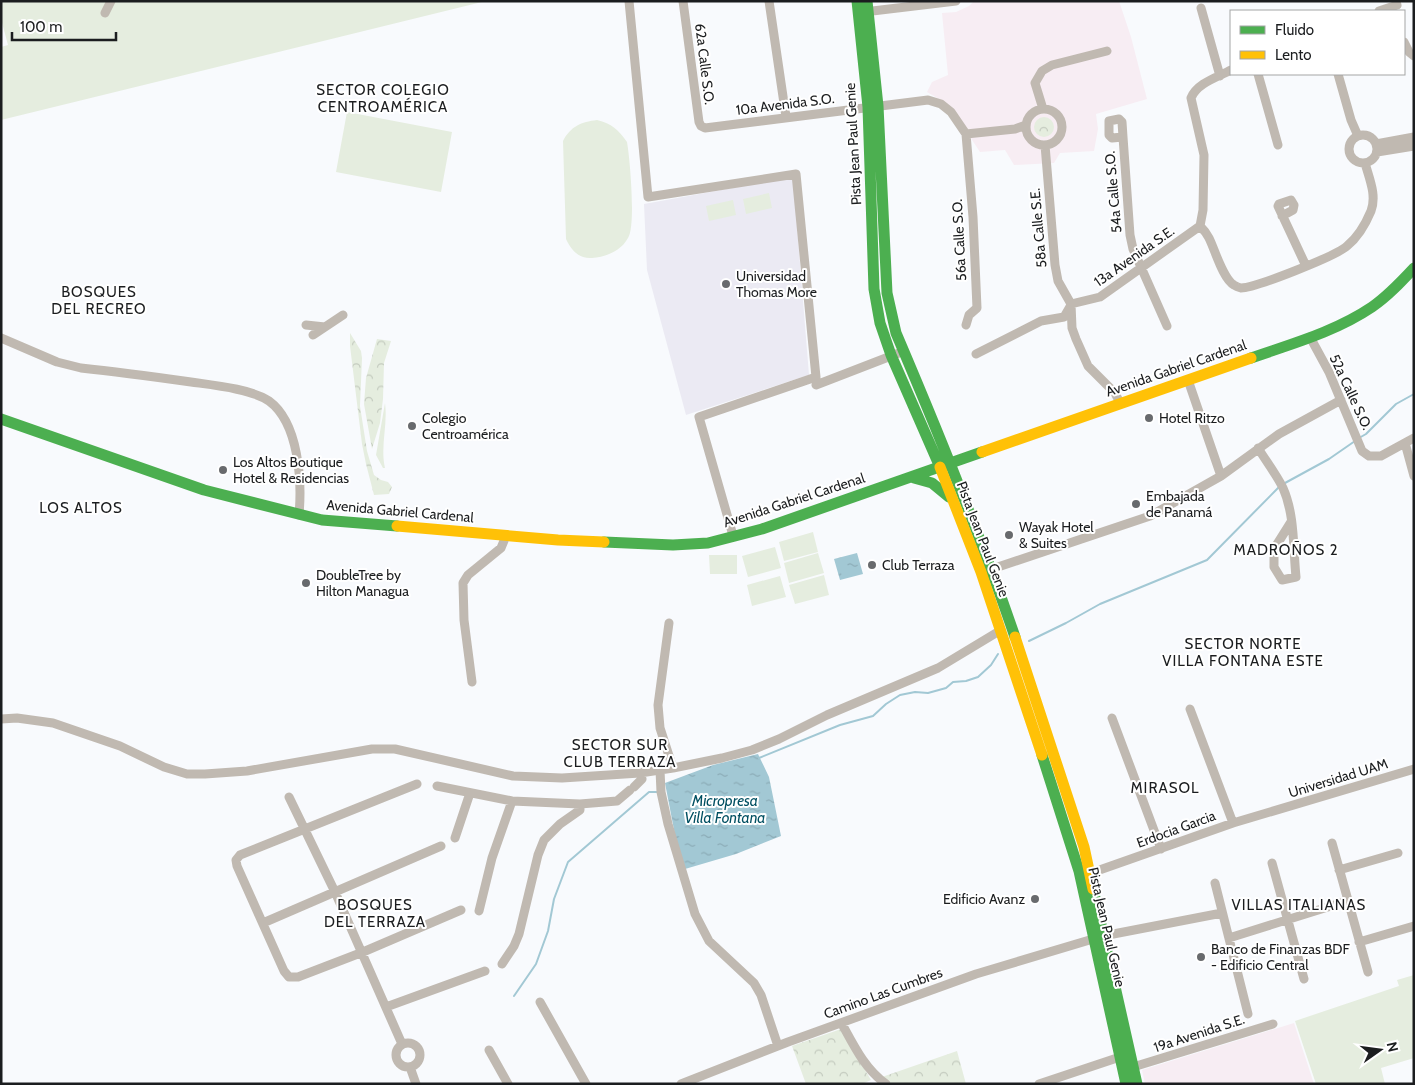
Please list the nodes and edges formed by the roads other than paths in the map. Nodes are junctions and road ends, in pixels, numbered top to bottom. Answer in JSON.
{"nodes":[{"id":1,"x":111,"y":1,"type":"edge"},
{"id":2,"x":629,"y":1,"type":"edge"},
{"id":3,"x":683,"y":1,"type":"edge"},
{"id":4,"x":770,"y":1,"type":"edge"},
{"id":5,"x":956,"y":1,"type":"edge"},
{"id":6,"x":863,"y":6,"type":"edge"},
{"id":7,"x":1397,"y":6,"type":"edge"},
{"id":8,"x":1201,"y":8,"type":"dead end"},
{"id":9,"x":1383,"y":10,"type":"edge"},
{"id":10,"x":105,"y":13,"type":"dead end"},
{"id":11,"x":1405,"y":44,"type":"edge"},
{"id":12,"x":1107,"y":51,"type":"dead end"},
{"id":13,"x":1414,"y":56,"type":"edge"},
{"id":14,"x":1230,"y":71,"type":"edge"},
{"id":15,"x":1258,"y":75,"type":"edge"},
{"id":16,"x":1338,"y":75,"type":"edge"},
{"id":17,"x":1220,"y":76,"type":"junction"},
{"id":18,"x":873,"y":107,"type":"junction"},
{"id":19,"x":1043,"y":109,"type":"junction"},
{"id":20,"x":786,"y":117,"type":"junction"},
{"id":21,"x":1026,"y":125,"type":"junction"},
{"id":22,"x":705,"y":128,"type":"joint"},
{"id":23,"x":966,"y":134,"type":"junction"},
{"id":24,"x":1358,"y":136,"type":"junction"},
{"id":25,"x":1123,"y":137,"type":"dead end"},
{"id":26,"x":1414,"y":137,"type":"edge"},
{"id":27,"x":1045,"y":145,"type":"junction"},
{"id":28,"x":1278,"y":145,"type":"dead end"},
{"id":29,"x":1414,"y":146,"type":"edge"},
{"id":30,"x":1377,"y":148,"type":"junction"},
{"id":31,"x":1365,"y":163,"type":"junction"},
{"id":32,"x":1282,"y":216,"type":"dead end"},
{"id":33,"x":1200,"y":226,"type":"junction"},
{"id":34,"x":1306,"y":266,"type":"junction"},
{"id":35,"x":1142,"y":268,"type":"junction"},
{"id":36,"x":1414,"y":268,"type":"edge"},
{"id":37,"x":1071,"y":304,"type":"junction"},
{"id":38,"x":343,"y":315,"type":"dead end"},
{"id":39,"x":306,"y":325,"type":"dead end"},
{"id":40,"x":966,"y":326,"type":"dead end"},
{"id":41,"x":1167,"y":326,"type":"dead end"},
{"id":42,"x":326,"y":327,"type":"junction"},
{"id":43,"x":313,"y":335,"type":"dead end"},
{"id":44,"x":1310,"y":337,"type":"junction"},
{"id":45,"x":1,"y":338,"type":"edge"},
{"id":46,"x":904,"y":351,"type":"junction"},
{"id":47,"x":976,"y":354,"type":"dead end"},
{"id":48,"x":891,"y":355,"type":"junction"},
{"id":49,"x":1188,"y":380,"type":"junction"},
{"id":50,"x":816,"y":385,"type":"dead end"},
{"id":51,"x":1341,"y":400,"type":"junction"},
{"id":52,"x":1120,"y":403,"type":"junction"},
{"id":53,"x":1,"y":419,"type":"edge"},
{"id":54,"x":1414,"y":438,"type":"edge"},
{"id":55,"x":1405,"y":443,"type":"junction"},
{"id":56,"x":1258,"y":448,"type":"junction"},
{"id":57,"x":951,"y":463,"type":"junction"},
{"id":58,"x":940,"y":467,"type":"junction"},
{"id":59,"x":1221,"y":476,"type":"junction"},
{"id":60,"x":1414,"y":476,"type":"edge"},
{"id":61,"x":912,"y":478,"type":"junction"},
{"id":62,"x":954,"y":503,"type":"junction"},
{"id":63,"x":299,"y":515,"type":"junction"},
{"id":64,"x":1291,"y":522,"type":"junction"},
{"id":65,"x":506,"y":536,"type":"junction"},
{"id":66,"x":735,"y":536,"type":"junction"},
{"id":67,"x":987,"y":571,"type":"junction"},
{"id":68,"x":1004,"y":605,"type":"junction"},
{"id":69,"x":669,"y":623,"type":"dead end"},
{"id":70,"x":1001,"y":630,"type":"junction"},
{"id":71,"x":472,"y":682,"type":"dead end"},
{"id":72,"x":1031,"y":686,"type":"junction"},
{"id":73,"x":1190,"y":709,"type":"dead end"},
{"id":74,"x":1112,"y":718,"type":"dead end"},
{"id":75,"x":1,"y":719,"type":"edge"},
{"id":76,"x":673,"y":768,"type":"junction"},
{"id":77,"x":660,"y":770,"type":"junction"},
{"id":78,"x":1414,"y":770,"type":"edge"},
{"id":79,"x":640,"y":773,"type":"junction"},
{"id":80,"x":417,"y":784,"type":"dead end"},
{"id":81,"x":437,"y":786,"type":"dead end"},
{"id":82,"x":470,"y":793,"type":"junction"},
{"id":83,"x":289,"y":797,"type":"dead end"},
{"id":84,"x":512,"y":801,"type":"junction"},
{"id":85,"x":580,"y":804,"type":"junction"},
{"id":86,"x":1271,"y":813,"type":"joint"},
{"id":87,"x":1233,"y":823,"type":"junction"},
{"id":88,"x":304,"y":828,"type":"junction"},
{"id":89,"x":455,"y":838,"type":"dead end"},
{"id":90,"x":1332,"y":843,"type":"dead end"},
{"id":91,"x":441,"y":846,"type":"dead end"},
{"id":92,"x":1161,"y":849,"type":"junction"},
{"id":93,"x":1398,"y":854,"type":"dead end"},
{"id":94,"x":1272,"y":863,"type":"dead end"},
{"id":95,"x":1339,"y":870,"type":"junction"},
{"id":96,"x":1085,"y":872,"type":"junction"},
{"id":97,"x":1215,"y":882,"type":"dead end"},
{"id":98,"x":335,"y":892,"type":"junction"},
{"id":99,"x":1348,"y":901,"type":"junction"},
{"id":100,"x":461,"y":910,"type":"dead end"},
{"id":101,"x":480,"y":911,"type":"dead end"},
{"id":102,"x":1217,"y":914,"type":"junction"},
{"id":103,"x":1288,"y":919,"type":"junction"},
{"id":104,"x":263,"y":923,"type":"junction"},
{"id":105,"x":1414,"y":926,"type":"edge"},
{"id":106,"x":1099,"y":938,"type":"junction"},
{"id":107,"x":1229,"y":938,"type":"junction"},
{"id":108,"x":1359,"y":942,"type":"junction"},
{"id":109,"x":363,"y":952,"type":"junction"},
{"id":110,"x":502,"y":964,"type":"dead end"},
{"id":111,"x":485,"y":971,"type":"dead end"},
{"id":112,"x":1368,"y":972,"type":"dead end"},
{"id":113,"x":1304,"y":979,"type":"dead end"},
{"id":114,"x":540,"y":1002,"type":"dead end"},
{"id":115,"x":386,"y":1007,"type":"junction"},
{"id":116,"x":1248,"y":1014,"type":"dead end"},
{"id":117,"x":1112,"y":1017,"type":"junction"},
{"id":118,"x":842,"y":1024,"type":"junction"},
{"id":119,"x":1272,"y":1024,"type":"dead end"},
{"id":120,"x":402,"y":1044,"type":"junction"},
{"id":121,"x":778,"y":1046,"type":"junction"},
{"id":122,"x":488,"y":1050,"type":"dead end"},
{"id":123,"x":1120,"y":1057,"type":"junction"},
{"id":124,"x":410,"y":1067,"type":"junction"},
{"id":125,"x":1133,"y":1067,"type":"junction"},
{"id":126,"x":416,"y":1084,"type":"edge"},
{"id":127,"x":508,"y":1084,"type":"edge"},
{"id":128,"x":586,"y":1084,"type":"edge"},
{"id":129,"x":681,"y":1084,"type":"edge"},
{"id":130,"x":886,"y":1084,"type":"edge"},
{"id":131,"x":1039,"y":1084,"type":"edge"},
{"id":132,"x":1126,"y":1084,"type":"edge"},
{"id":133,"x":1132,"y":1084,"type":"edge"},
{"id":134,"x":1137,"y":1084,"type":"edge"}],
"edges":[{"from":1,"to":10,"type":"street"},
{"from":2,"to":66,"type":"street"},
{"from":3,"to":22,"type":"street","name":"62a Calle S.O."},
{"from":4,"to":20,"type":"street"},
{"from":5,"to":6,"type":"street"},
{"from":6,"to":18,"type":"main road","name":"Pista Jean Paul Genie"},
{"from":7,"to":9,"type":"street"},
{"from":8,"to":17,"type":"street"},
{"from":11,"to":13,"type":"street"},
{"from":12,"to":19,"type":"street"},
{"from":14,"to":17,"type":"street"},
{"from":15,"to":28,"type":"street"},
{"from":16,"to":24,"type":"street"},
{"from":17,"to":33,"type":"street"},
{"from":18,"to":20,"type":"street","name":"10a Avenida S.O."},
{"from":18,"to":23,"type":"street","name":"10a Avenida S.O."},
{"from":18,"to":46,"type":"main road","name":"Pista Jean Paul Genie"},
{"from":18,"to":48,"type":"main road","name":"Pista Jean Paul Genie"},
{"from":19,"to":21,"type":"street"},
{"from":19,"to":27,"type":"street"},
{"from":20,"to":22,"type":"street","name":"10a Avenida S.O."},
{"from":21,"to":23,"type":"street"},
{"from":21,"to":27,"type":"street"},
{"from":23,"to":40,"type":"street","name":"56a Calle S.O."},
{"from":24,"to":30,"type":"street"},
{"from":24,"to":31,"type":"street"},
{"from":25,"to":35,"type":"street","name":"54a Calle S.O."},
{"from":26,"to":30,"type":"street"},
{"from":27,"to":37,"type":"street","name":"58a Calle S.E."},
{"from":29,"to":30,"type":"street"},
{"from":30,"to":31,"type":"street"},
{"from":31,"to":34,"type":"street"},
{"from":32,"to":34,"type":"street"},
{"from":33,"to":34,"type":"street"},
{"from":33,"to":35,"type":"street","name":"13a Avenida S.E."},
{"from":35,"to":37,"type":"street","name":"13a Avenida S.E."},
{"from":35,"to":41,"type":"street","name":"54a Calle S.O."},
{"from":36,"to":44,"type":"main road","name":"Avenida Gabriel Cardenal"},
{"from":37,"to":47,"type":"street","name":"13a Avenida S.E."},
{"from":37,"to":52,"type":"street"},
{"from":38,"to":42,"type":"street"},
{"from":39,"to":42,"type":"street"},
{"from":42,"to":43,"type":"street"},
{"from":44,"to":49,"type":"main road","name":"Avenida Gabriel Cardenal"},
{"from":44,"to":51,"type":"street","name":"52a Calle S.O."},
{"from":45,"to":63,"type":"street"},
{"from":46,"to":48,"type":"street"},
{"from":46,"to":57,"type":"main road","name":"Pista Jean Paul Genie"},
{"from":48,"to":50,"type":"street"},
{"from":48,"to":58,"type":"main road","name":"Pista Jean Paul Genie"},
{"from":49,"to":52,"type":"main road","name":"Avenida Gabriel Cardenal"},
{"from":49,"to":59,"type":"street"},
{"from":51,"to":55,"type":"street","name":"52a Calle S.O."},
{"from":51,"to":56,"type":"street"},
{"from":52,"to":57,"type":"main road","name":"Avenida Gabriel Cardenal"},
{"from":53,"to":63,"type":"main road","name":"Avenida Gabriel Cardenal"},
{"from":54,"to":55,"type":"street"},
{"from":55,"to":60,"type":"street"},
{"from":56,"to":59,"type":"street"},
{"from":56,"to":64,"type":"street"},
{"from":57,"to":58,"type":"main road","name":"Avenida Gabriel Cardenal"},
{"from":57,"to":67,"type":"main road","name":"Pista Jean Paul Genie"},
{"from":58,"to":61,"type":"main road","name":"Avenida Gabriel Cardenal"},
{"from":58,"to":62,"type":"main road","name":"Pista Jean Paul Genie"},
{"from":59,"to":67,"type":"street"},
{"from":61,"to":62,"type":"main road"},
{"from":61,"to":66,"type":"main road","name":"Avenida Gabriel Cardenal"},
{"from":62,"to":67,"type":"main road","name":"Pista Jean Paul Genie"},
{"from":63,"to":65,"type":"main road","name":"Avenida Gabriel Cardenal"},
{"from":64,"to":64,"type":"street"},
{"from":65,"to":66,"type":"main road","name":"Avenida Gabriel Cardenal"},
{"from":65,"to":71,"type":"street"},
{"from":67,"to":68,"type":"main road","name":"Pista Jean Paul Genie"},
{"from":67,"to":70,"type":"main road","name":"Pista Jean Paul Genie"},
{"from":68,"to":70,"type":"main road"},
{"from":68,"to":72,"type":"main road","name":"Pista Jean Paul Genie"},
{"from":69,"to":76,"type":"street"},
{"from":70,"to":72,"type":"main road"},
{"from":70,"to":76,"type":"street"},
{"from":70,"to":96,"type":"main road","name":"Pista Jean Paul Genie"},
{"from":72,"to":96,"type":"main road","name":"Pista Jean Paul Genie"},
{"from":73,"to":87,"type":"street"},
{"from":74,"to":92,"type":"street"},
{"from":75,"to":79,"type":"street"},
{"from":76,"to":77,"type":"street"},
{"from":77,"to":79,"type":"street"},
{"from":77,"to":121,"type":"street"},
{"from":78,"to":86,"type":"street","name":"Universidad UAM"},
{"from":79,"to":85,"type":"street"},
{"from":80,"to":88,"type":"street"},
{"from":81,"to":82,"type":"street"},
{"from":82,"to":84,"type":"street"},
{"from":82,"to":89,"type":"street"},
{"from":83,"to":88,"type":"street"},
{"from":84,"to":85,"type":"street"},
{"from":84,"to":101,"type":"street"},
{"from":85,"to":110,"type":"street"},
{"from":86,"to":87,"type":"street","name":"Erdocia Garcia"},
{"from":87,"to":92,"type":"street","name":"Erdocia Garcia"},
{"from":88,"to":98,"type":"street"},
{"from":88,"to":104,"type":"street"},
{"from":90,"to":95,"type":"street"},
{"from":91,"to":98,"type":"street"},
{"from":92,"to":96,"type":"street","name":"Erdocia Garcia"},
{"from":93,"to":95,"type":"street"},
{"from":94,"to":103,"type":"street"},
{"from":95,"to":99,"type":"street"},
{"from":96,"to":106,"type":"main road","name":"Pista Jean Paul Genie"},
{"from":97,"to":102,"type":"street"},
{"from":98,"to":104,"type":"street"},
{"from":98,"to":109,"type":"street"},
{"from":99,"to":103,"type":"street"},
{"from":99,"to":108,"type":"street"},
{"from":100,"to":109,"type":"street"},
{"from":102,"to":106,"type":"street"},
{"from":102,"to":107,"type":"street"},
{"from":103,"to":107,"type":"street"},
{"from":103,"to":113,"type":"street"},
{"from":104,"to":109,"type":"street"},
{"from":105,"to":108,"type":"street"},
{"from":106,"to":117,"type":"main road","name":"Pista Jean Paul Genie"},
{"from":106,"to":118,"type":"street","name":"Camino Las Cumbres"},
{"from":106,"to":125,"type":"main road","name":"Pista Jean Paul Genie"},
{"from":107,"to":116,"type":"street"},
{"from":108,"to":112,"type":"street"},
{"from":109,"to":115,"type":"street"},
{"from":111,"to":115,"type":"street"},
{"from":114,"to":128,"type":"street"},
{"from":115,"to":120,"type":"street"},
{"from":117,"to":123,"type":"main road","name":"Pista Jean Paul Genie"},
{"from":117,"to":125,"type":"main road"},
{"from":118,"to":121,"type":"street","name":"Camino Las Cumbres"},
{"from":118,"to":130,"type":"street"},
{"from":119,"to":125,"type":"street","name":"19a Avenida S.E."},
{"from":120,"to":124,"type":"street"},
{"from":120,"to":124,"type":"street"},
{"from":121,"to":129,"type":"street","name":"Camino Las Cumbres"},
{"from":122,"to":127,"type":"street"},
{"from":123,"to":131,"type":"street"},
{"from":123,"to":132,"type":"main road","name":"Pista Jean Paul Genie"},
{"from":124,"to":126,"type":"street"},
{"from":125,"to":133,"type":"main road"},
{"from":125,"to":134,"type":"main road","name":"Pista Jean Paul Genie"}]}
